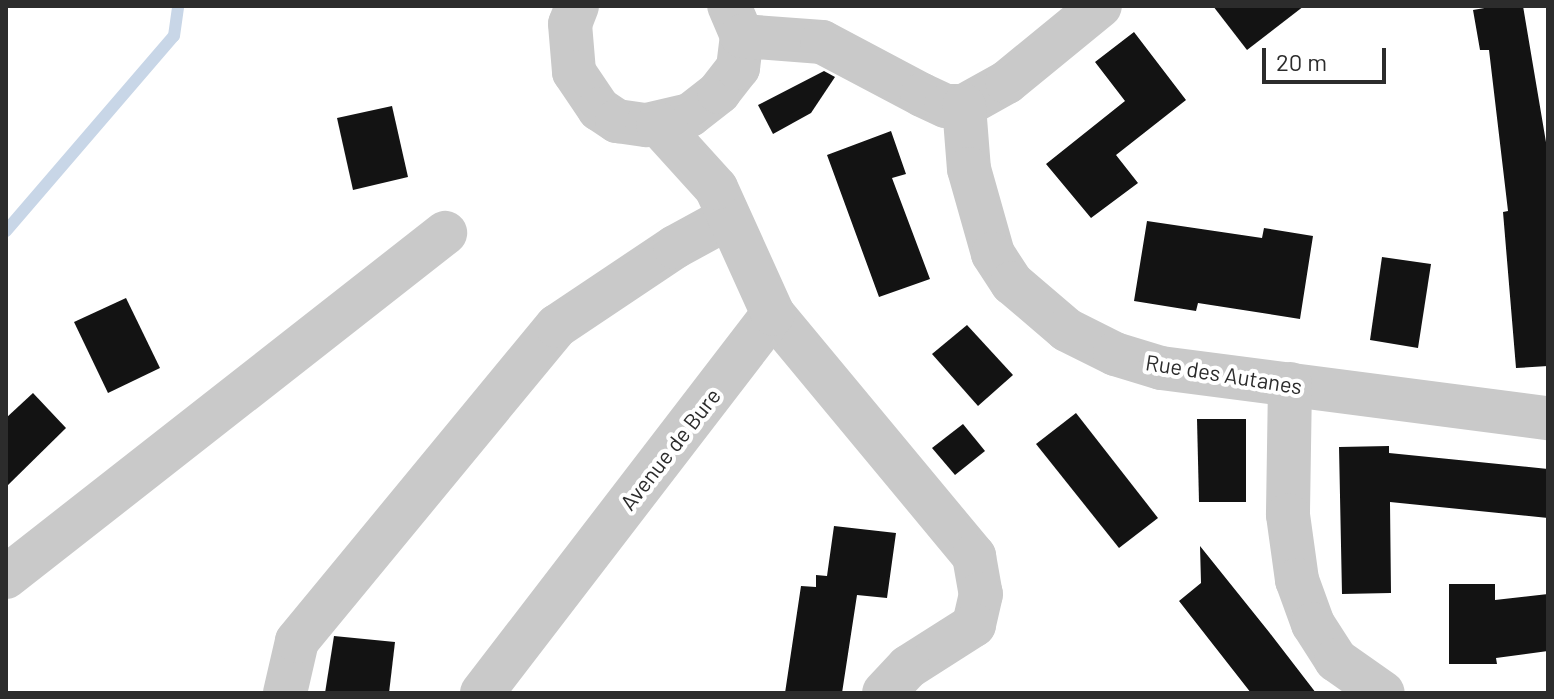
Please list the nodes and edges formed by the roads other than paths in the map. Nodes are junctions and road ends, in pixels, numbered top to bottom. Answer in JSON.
{"nodes":[{"id":1,"x":577,"y":6,"type":"edge"},
{"id":2,"x":1100,"y":6,"type":"edge"},
{"id":3,"x":735,"y":21,"type":"edge"},
{"id":4,"x":719,"y":92,"type":"junction"},
{"id":5,"x":964,"y":106,"type":"junction"},
{"id":6,"x":658,"y":124,"type":"junction"},
{"id":7,"x":722,"y":203,"type":"junction"},
{"id":8,"x":445,"y":233,"type":"dead end"},
{"id":9,"x":773,"y":314,"type":"junction"},
{"id":10,"x":1290,"y":384,"type":"junction"},
{"id":11,"x":1548,"y":418,"type":"edge"},
{"id":12,"x":6,"y":577,"type":"edge"},
{"id":13,"x":285,"y":693,"type":"edge"},
{"id":14,"x":482,"y":693,"type":"edge"},
{"id":15,"x":884,"y":693,"type":"edge"},
{"id":16,"x":1383,"y":693,"type":"edge"}],
"edges":[{"from":1,"to":6,"type":"street"},
{"from":2,"to":5,"type":"street"},
{"from":3,"to":4,"type":"street"},
{"from":3,"to":5,"type":"street"},
{"from":4,"to":6,"type":"street"},
{"from":4,"to":7,"type":"street"},
{"from":5,"to":10,"type":"street","name":"Rue des Autanes"},
{"from":6,"to":7,"type":"street"},
{"from":7,"to":9,"type":"street"},
{"from":7,"to":13,"type":"street"},
{"from":8,"to":12,"type":"street"},
{"from":9,"to":14,"type":"street","name":"Avenue de Bure"},
{"from":9,"to":15,"type":"street"},
{"from":10,"to":11,"type":"street","name":"Rue des Autanes"},
{"from":10,"to":16,"type":"street"}]}
